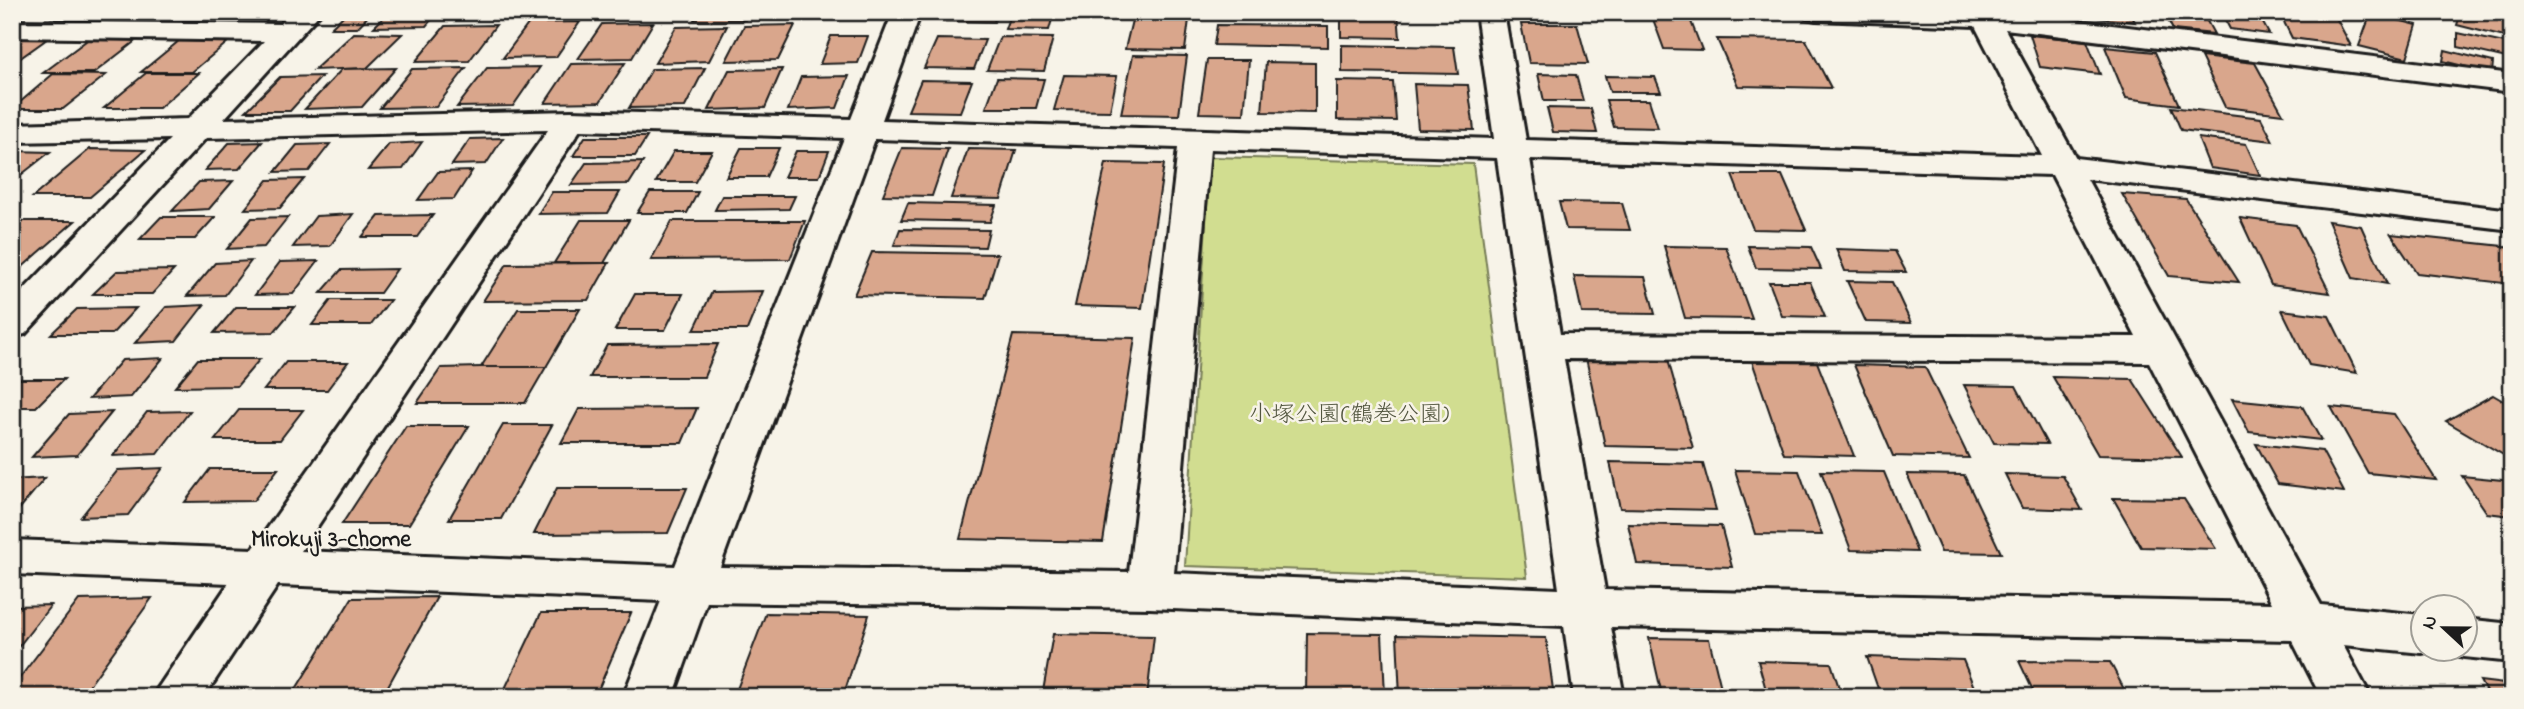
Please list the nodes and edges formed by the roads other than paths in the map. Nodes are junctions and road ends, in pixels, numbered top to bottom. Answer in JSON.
{"nodes":[{"id":1,"x":907,"y":12,"type":"edge"},
{"id":2,"x":1490,"y":12,"type":"edge"},
{"id":3,"x":1816,"y":12,"type":"edge"},
{"id":4,"x":1984,"y":15,"type":"edge"},
{"id":5,"x":297,"y":23,"type":"edge"},
{"id":6,"x":12,"y":29,"type":"edge"},
{"id":7,"x":2512,"y":83,"type":"edge"},
{"id":8,"x":571,"y":120,"type":"junction"},
{"id":9,"x":863,"y":127,"type":"junction"},
{"id":10,"x":192,"y":131,"type":"junction"},
{"id":11,"x":12,"y":132,"type":"edge"},
{"id":12,"x":1195,"y":138,"type":"junction"},
{"id":13,"x":1513,"y":148,"type":"junction"},
{"id":14,"x":2064,"y":166,"type":"junction"},
{"id":15,"x":2512,"y":220,"type":"edge"},
{"id":16,"x":27,"y":294,"type":"edge"},
{"id":17,"x":12,"y":326,"type":"edge"},
{"id":18,"x":1543,"y":346,"type":"junction"},
{"id":19,"x":2162,"y":349,"type":"junction"},
{"id":20,"x":12,"y":557,"type":"edge"},
{"id":21,"x":266,"y":569,"type":"junction"},
{"id":22,"x":690,"y":584,"type":"junction"},
{"id":23,"x":1150,"y":590,"type":"junction"},
{"id":24,"x":1584,"y":608,"type":"junction"},
{"id":25,"x":2306,"y":622,"type":"junction"},
{"id":26,"x":2408,"y":632,"type":"edge"},
{"id":27,"x":2478,"y":639,"type":"edge"},
{"id":28,"x":2512,"y":643,"type":"edge"},
{"id":29,"x":177,"y":697,"type":"edge"},
{"id":30,"x":648,"y":697,"type":"edge"},
{"id":31,"x":1599,"y":697,"type":"edge"},
{"id":32,"x":2346,"y":697,"type":"edge"}],
"edges":[{"from":1,"to":9,"type":"street"},
{"from":2,"to":13,"type":"street"},
{"from":3,"to":4,"type":"street"},
{"from":4,"to":7,"type":"street"},
{"from":4,"to":14,"type":"street"},
{"from":5,"to":6,"type":"street"},
{"from":5,"to":10,"type":"street"},
{"from":8,"to":9,"type":"street"},
{"from":8,"to":10,"type":"street"},
{"from":8,"to":21,"type":"street"},
{"from":9,"to":12,"type":"street"},
{"from":9,"to":22,"type":"street"},
{"from":10,"to":11,"type":"street"},
{"from":10,"to":16,"type":"street"},
{"from":12,"to":13,"type":"street"},
{"from":12,"to":23,"type":"street"},
{"from":13,"to":14,"type":"street"},
{"from":13,"to":18,"type":"street"},
{"from":14,"to":15,"type":"street"},
{"from":14,"to":19,"type":"street"},
{"from":16,"to":17,"type":"street"},
{"from":18,"to":19,"type":"street"},
{"from":18,"to":24,"type":"street"},
{"from":19,"to":25,"type":"street"},
{"from":20,"to":21,"type":"street"},
{"from":21,"to":22,"type":"street"},
{"from":21,"to":29,"type":"street"},
{"from":22,"to":23,"type":"street"},
{"from":22,"to":30,"type":"street"},
{"from":23,"to":24,"type":"street"},
{"from":24,"to":25,"type":"street"},
{"from":24,"to":31,"type":"street"},
{"from":25,"to":26,"type":"street"},
{"from":25,"to":32,"type":"street"},
{"from":27,"to":28,"type":"street"}]}
